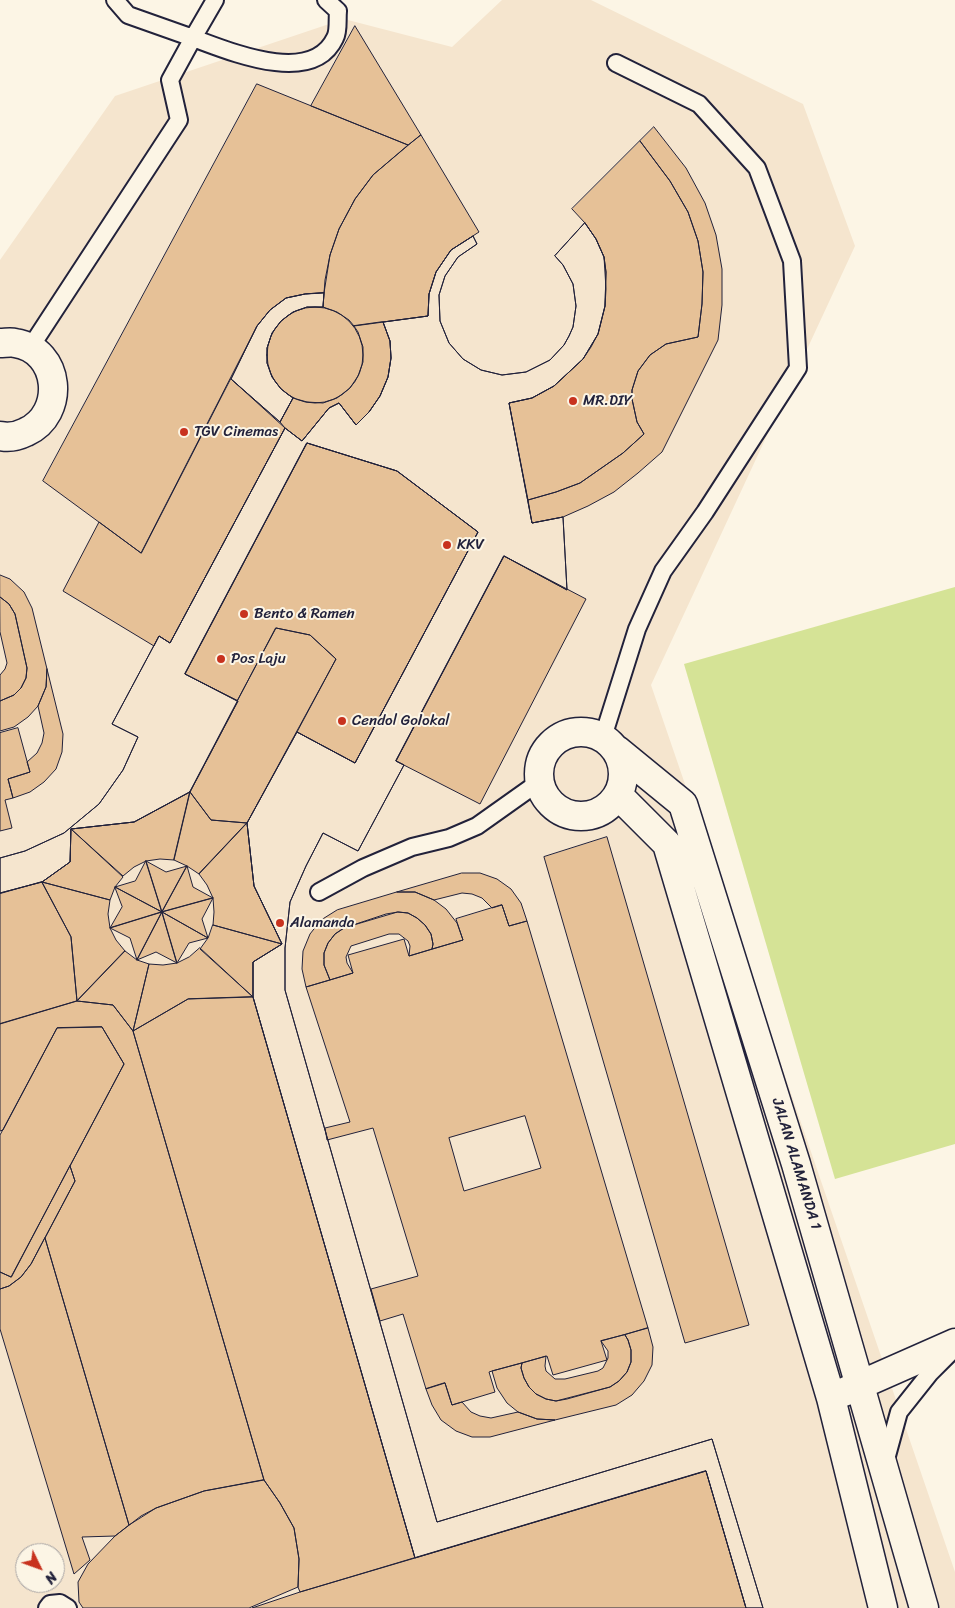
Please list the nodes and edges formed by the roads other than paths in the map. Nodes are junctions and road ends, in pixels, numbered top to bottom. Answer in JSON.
{"nodes":[{"id":1,"x":115,"y":0,"type":"edge"},
{"id":2,"x":215,"y":0,"type":"edge"},
{"id":3,"x":326,"y":0,"type":"edge"},
{"id":4,"x":128,"y":8,"type":"edge"},
{"id":5,"x":193,"y":38,"type":"junction"},
{"id":6,"x":616,"y":63,"type":"dead end"},
{"id":7,"x":0,"y":343,"type":"edge"},
{"id":8,"x":30,"y":348,"type":"junction"},
{"id":9,"x":0,"y":436,"type":"edge"},
{"id":10,"x":610,"y":743,"type":"junction"},
{"id":11,"x":539,"y":782,"type":"junction"},
{"id":12,"x":619,"y":796,"type":"junction"},
{"id":13,"x":319,"y":892,"type":"dead end"},
{"id":14,"x":955,"y":1343,"type":"edge"},
{"id":15,"x":955,"y":1348,"type":"edge"},
{"id":16,"x":861,"y":1384,"type":"junction"},
{"id":17,"x":831,"y":1398,"type":"junction"},
{"id":18,"x":884,"y":1466,"type":"junction"},
{"id":19,"x":47,"y":1608,"type":"edge"},
{"id":20,"x":68,"y":1608,"type":"edge"},
{"id":21,"x":883,"y":1608,"type":"edge"},
{"id":22,"x":924,"y":1608,"type":"edge"}],
"edges":[{"from":1,"to":4,"type":"lane"},
{"from":2,"to":5,"type":"lane"},
{"from":3,"to":5,"type":"lane"},
{"from":4,"to":5,"type":"lane"},
{"from":5,"to":8,"type":"lane"},
{"from":6,"to":10,"type":"lane"},
{"from":7,"to":8,"type":"street"},
{"from":8,"to":9,"type":"street"},
{"from":10,"to":11,"type":"street","name":"JALAN ALAMANDA 1"},
{"from":10,"to":12,"type":"street"},
{"from":10,"to":16,"type":"street","name":"JALAN ALAMANDA 1"},
{"from":11,"to":12,"type":"street"},
{"from":11,"to":13,"type":"lane"},
{"from":12,"to":17,"type":"street"},
{"from":14,"to":16,"type":"street"},
{"from":15,"to":18,"type":"lane"},
{"from":16,"to":17,"type":"street"},
{"from":16,"to":18,"type":"street","name":"JALAN ALAMANDA 1"},
{"from":17,"to":21,"type":"street"},
{"from":18,"to":22,"type":"street","name":"JALAN ALAMANDA 1"},
{"from":19,"to":20,"type":"lane"}]}
